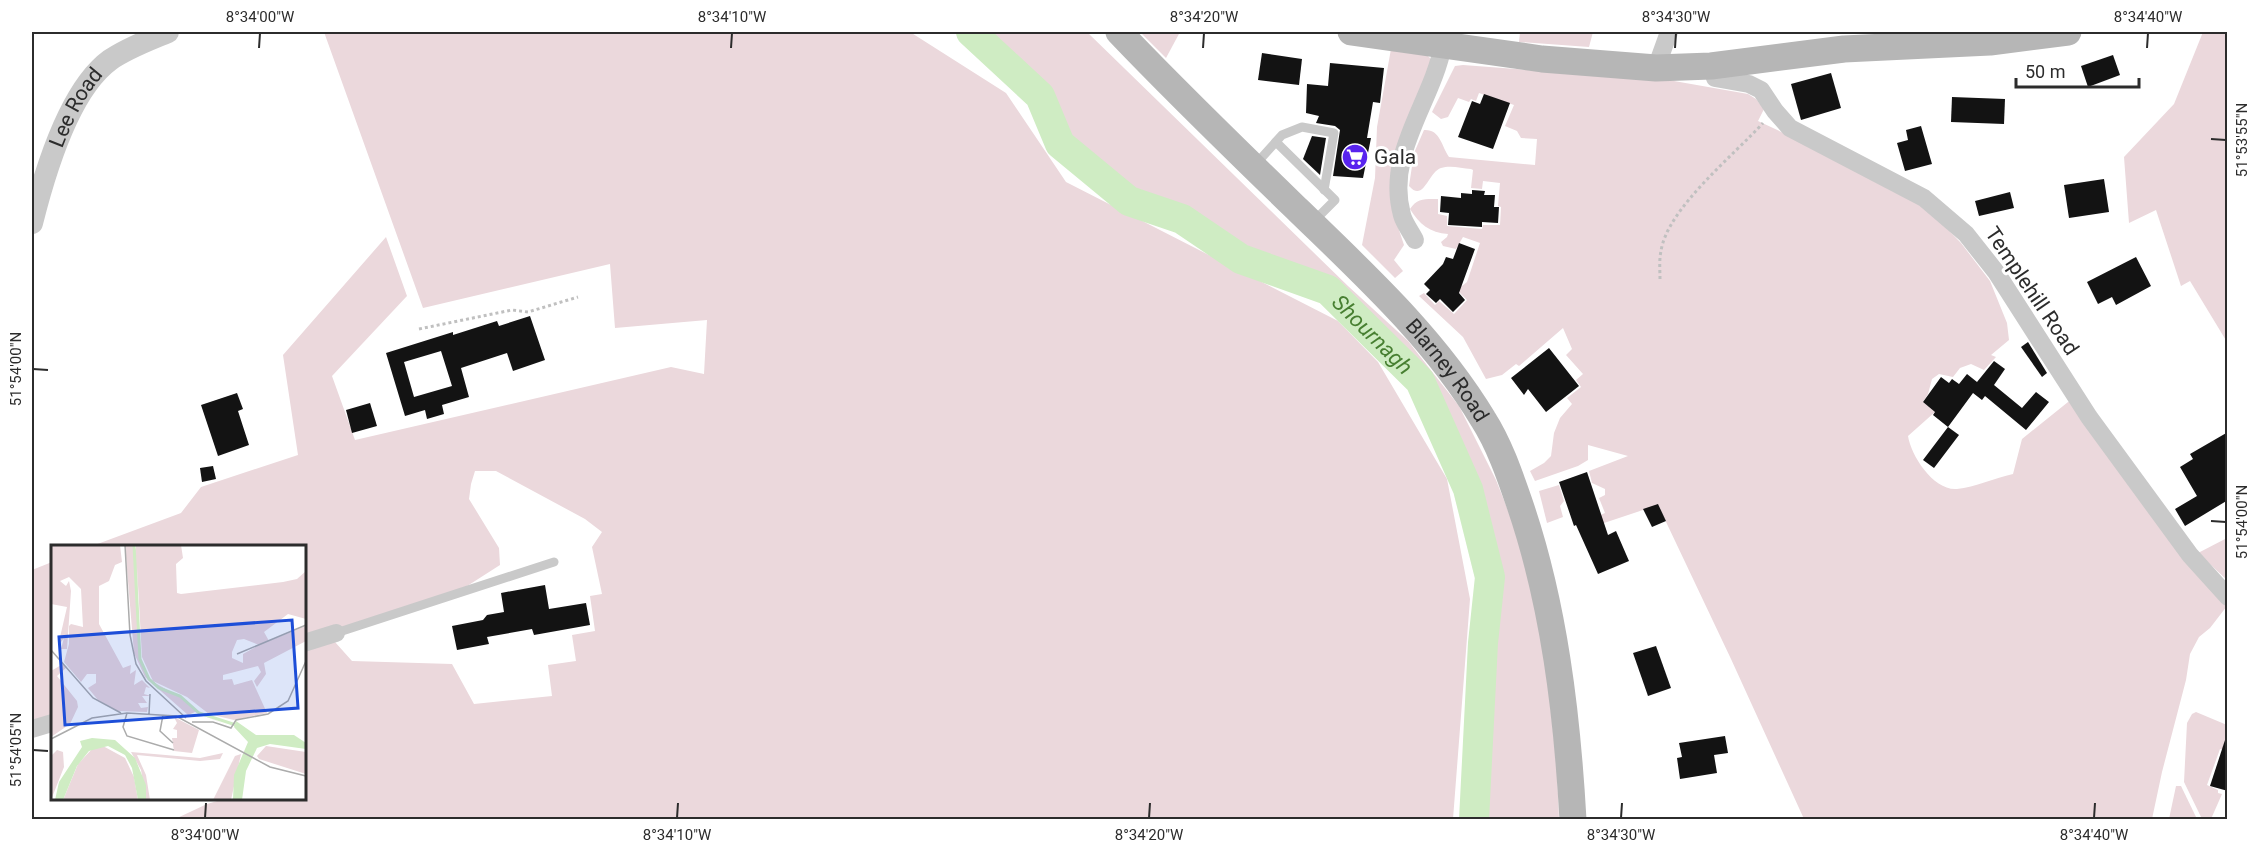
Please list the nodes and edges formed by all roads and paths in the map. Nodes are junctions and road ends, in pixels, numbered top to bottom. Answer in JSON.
{"nodes":[{"id":1,"x":168,"y":32,"type":"edge"},
{"id":2,"x":1119,"y":32,"type":"edge"},
{"id":3,"x":1351,"y":32,"type":"edge"},
{"id":4,"x":1669,"y":32,"type":"edge"},
{"id":5,"x":2068,"y":32,"type":"edge"},
{"id":6,"x":1443,"y":45,"type":"junction"},
{"id":7,"x":1711,"y":66,"type":"junction"},
{"id":8,"x":1656,"y":68,"type":"junction"},
{"id":9,"x":1775,"y":111,"type":"junction"},
{"id":10,"x":1276,"y":142,"type":"junction"},
{"id":11,"x":1253,"y":167,"type":"junction"},
{"id":12,"x":1324,"y":190,"type":"junction"},
{"id":13,"x":32,"y":223,"type":"edge"},
{"id":14,"x":1312,"y":223,"type":"junction"},
{"id":15,"x":1415,"y":240,"type":"dead end"},
{"id":16,"x":1660,"y":279,"type":"dead end"},
{"id":17,"x":578,"y":297,"type":"dead end"},
{"id":18,"x":419,"y":329,"type":"dead end"},
{"id":19,"x":554,"y":562,"type":"dead end"},
{"id":20,"x":2228,"y":597,"type":"edge"},
{"id":21,"x":336,"y":633,"type":"joint"},
{"id":22,"x":306,"y":642,"type":"edge"},
{"id":23,"x":51,"y":723,"type":"edge"},
{"id":24,"x":32,"y":729,"type":"edge"},
{"id":25,"x":1573,"y":819,"type":"edge"}],
"edges":[{"from":1,"to":13,"type":"street","name":"Lee Road"},
{"from":2,"to":11,"type":"main road","name":"Blarney Road"},
{"from":3,"to":6,"type":"main road"},
{"from":4,"to":8,"type":"street"},
{"from":5,"to":7,"type":"main road"},
{"from":6,"to":8,"type":"main road"},
{"from":6,"to":15,"type":"street"},
{"from":7,"to":8,"type":"main road"},
{"from":7,"to":9,"type":"street","name":"Templehill Road"},
{"from":9,"to":16,"type":"path"},
{"from":9,"to":20,"type":"street","name":"Templehill Road"},
{"from":10,"to":11,"type":"lane"},
{"from":10,"to":12,"type":"lane"},
{"from":10,"to":12,"type":"lane"},
{"from":11,"to":14,"type":"main road","name":"Blarney Road"},
{"from":12,"to":14,"type":"lane"},
{"from":14,"to":25,"type":"main road","name":"Blarney Road"},
{"from":17,"to":18,"type":"path"},
{"from":19,"to":21,"type":"lane"},
{"from":21,"to":22,"type":"street"},
{"from":23,"to":24,"type":"street"}]}
